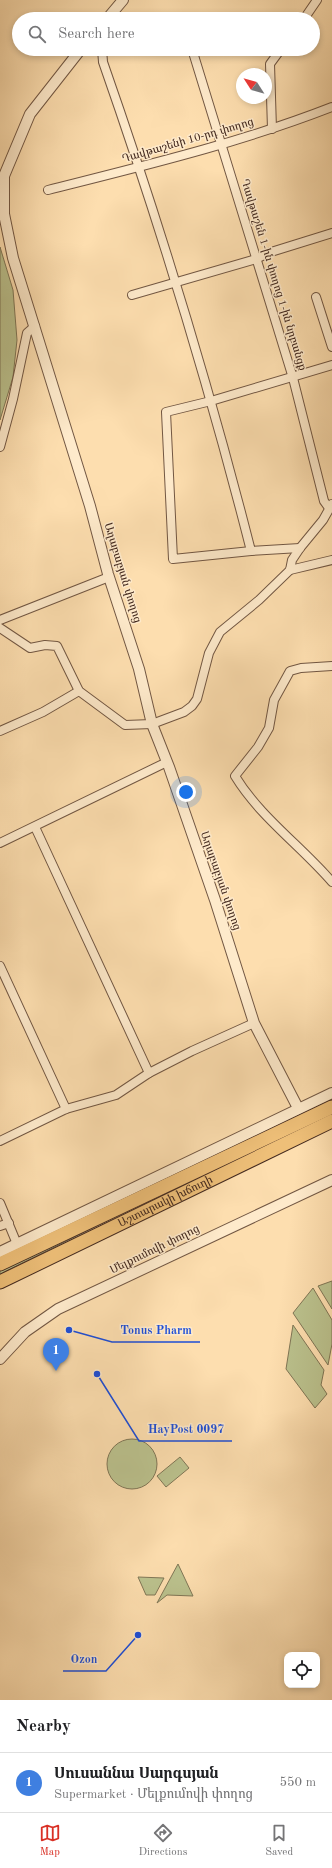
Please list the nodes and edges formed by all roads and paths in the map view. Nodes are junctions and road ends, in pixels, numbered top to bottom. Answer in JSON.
{"nodes":[{"id":1,"x":123,"y":0,"type":"edge"},
{"id":2,"x":317,"y":0,"type":"edge"},
{"id":3,"x":113,"y":12,"type":"edge"},
{"id":4,"x":309,"y":12,"type":"edge"},
{"id":5,"x":76,"y":56,"type":"edge"},
{"id":6,"x":103,"y":56,"type":"edge"},
{"id":7,"x":194,"y":56,"type":"edge"},
{"id":8,"x":276,"y":56,"type":"edge"},
{"id":9,"x":332,"y":107,"type":"edge"},
{"id":10,"x":272,"y":129,"type":"junction"},
{"id":11,"x":222,"y":144,"type":"junction"},
{"id":12,"x":140,"y":167,"type":"junction"},
{"id":13,"x":48,"y":190,"type":"dead end"},
{"id":14,"x":332,"y":233,"type":"edge"},
{"id":15,"x":256,"y":259,"type":"junction"},
{"id":16,"x":175,"y":283,"type":"junction"},
{"id":17,"x":132,"y":295,"type":"dead end"},
{"id":18,"x":316,"y":297,"type":"dead end"},
{"id":19,"x":35,"y":326,"type":"junction"},
{"id":20,"x":332,"y":347,"type":"edge"},
{"id":21,"x":332,"y":365,"type":"edge"},
{"id":22,"x":293,"y":378,"type":"junction"},
{"id":23,"x":211,"y":401,"type":"junction"},
{"id":24,"x":0,"y":447,"type":"edge"},
{"id":25,"x":330,"y":506,"type":"edge"},
{"id":26,"x":300,"y":548,"type":"junction"},
{"id":27,"x":251,"y":551,"type":"junction"},
{"id":28,"x":332,"y":560,"type":"edge"},
{"id":29,"x":290,"y":570,"type":"junction"},
{"id":30,"x":109,"y":577,"type":"junction"},
{"id":31,"x":0,"y":620,"type":"edge"},
{"id":32,"x":0,"y":628,"type":"edge"},
{"id":33,"x":332,"y":666,"type":"edge"},
{"id":34,"x":80,"y":691,"type":"junction"},
{"id":35,"x":152,"y":724,"type":"junction"},
{"id":36,"x":0,"y":731,"type":"edge"},
{"id":37,"x":167,"y":762,"type":"junction"},
{"id":38,"x":35,"y":827,"type":"junction"},
{"id":39,"x":0,"y":843,"type":"edge"},
{"id":40,"x":332,"y":882,"type":"edge"},
{"id":41,"x":0,"y":966,"type":"edge"},
{"id":42,"x":254,"y":1023,"type":"junction"},
{"id":43,"x":149,"y":1073,"type":"junction"},
{"id":44,"x":332,"y":1093,"type":"edge"},
{"id":45,"x":332,"y":1107,"type":"edge"},
{"id":46,"x":298,"y":1108,"type":"junction"},
{"id":47,"x":66,"y":1109,"type":"junction"},
{"id":48,"x":332,"y":1121,"type":"edge"},
{"id":49,"x":0,"y":1142,"type":"edge"},
{"id":50,"x":332,"y":1180,"type":"edge"},
{"id":51,"x":138,"y":1197,"type":"junction"},
{"id":52,"x":0,"y":1203,"type":"edge"},
{"id":53,"x":144,"y":1212,"type":"junction"},
{"id":54,"x":9,"y":1223,"type":"junction"},
{"id":55,"x":0,"y":1226,"type":"edge"},
{"id":56,"x":16,"y":1244,"type":"junction"},
{"id":57,"x":0,"y":1252,"type":"edge"},
{"id":58,"x":0,"y":1264,"type":"edge"},
{"id":59,"x":0,"y":1282,"type":"edge"},
{"id":60,"x":0,"y":1359,"type":"edge"}],
"edges":[{"from":1,"to":3,"type":"street"},
{"from":2,"to":4,"type":"street"},
{"from":5,"to":19,"type":"street","name":"Աղաբաբյան փողոց"},
{"from":6,"to":12,"type":"street"},
{"from":7,"to":11,"type":"street","name":"Դավթաշեն 1-ին փողոց 1-ին նրբանցք"},
{"from":8,"to":10,"type":"street"},
{"from":9,"to":10,"type":"street","name":"Դավթաշենի 10-րդ փողոց"},
{"from":10,"to":11,"type":"street","name":"Դավթաշենի 10-րդ փողոց"},
{"from":11,"to":12,"type":"street","name":"Դավթաշենի 10-րդ փողոց"},
{"from":11,"to":15,"type":"street","name":"Դավթաշեն 1-ին փողոց 1-ին նրբանցք"},
{"from":12,"to":13,"type":"street","name":"Դավթաշենի 10-րդ փողոց"},
{"from":12,"to":16,"type":"street"},
{"from":14,"to":15,"type":"street"},
{"from":15,"to":16,"type":"street"},
{"from":15,"to":22,"type":"street","name":"Դավթաշեն 1-ին փողոց 1-ին նրբանցք"},
{"from":16,"to":17,"type":"street"},
{"from":16,"to":23,"type":"street"},
{"from":18,"to":20,"type":"street"},
{"from":19,"to":24,"type":"street"},
{"from":19,"to":30,"type":"street","name":"Աղաբաբյան փողոց"},
{"from":21,"to":22,"type":"street"},
{"from":22,"to":23,"type":"street"},
{"from":22,"to":25,"type":"street","name":"Դավթաշեն 1-ին փողոց 1-ին նրբանցք"},
{"from":23,"to":27,"type":"street"},
{"from":23,"to":27,"type":"street"},
{"from":25,"to":26,"type":"street"},
{"from":26,"to":27,"type":"street"},
{"from":26,"to":29,"type":"street"},
{"from":28,"to":29,"type":"street"},
{"from":29,"to":35,"type":"street"},
{"from":30,"to":31,"type":"street"},
{"from":30,"to":35,"type":"street","name":"Աղաբաբյան փողոց"},
{"from":32,"to":34,"type":"street"},
{"from":33,"to":40,"type":"street"},
{"from":34,"to":35,"type":"street"},
{"from":34,"to":36,"type":"street"},
{"from":35,"to":37,"type":"street","name":"Աղաբաբյան փողոց"},
{"from":37,"to":38,"type":"street"},
{"from":37,"to":42,"type":"street","name":"Աղաբաբյան փողոց"},
{"from":38,"to":39,"type":"street"},
{"from":38,"to":43,"type":"street"},
{"from":41,"to":47,"type":"street"},
{"from":42,"to":43,"type":"street"},
{"from":42,"to":46,"type":"street","name":"Աղաբաբյան փողոց"},
{"from":43,"to":47,"type":"street"},
{"from":44,"to":46,"type":"street"},
{"from":45,"to":51,"type":"main road","name":"Աշտարակի խճուղի"},
{"from":46,"to":56,"type":"street"},
{"from":47,"to":49,"type":"street"},
{"from":48,"to":53,"type":"main road","name":"Աշտարակի խճուղի"},
{"from":50,"to":60,"type":"street","name":"Մելքումովի փողոց"},
{"from":51,"to":53,"type":"main road"},
{"from":51,"to":58,"type":"main road","name":"Աշտարակի խճուղի"},
{"from":52,"to":54,"type":"street"},
{"from":53,"to":59,"type":"main road","name":"Աշտարակի խճուղի"},
{"from":54,"to":55,"type":"street"},
{"from":54,"to":56,"type":"street"},
{"from":56,"to":57,"type":"street"}]}
